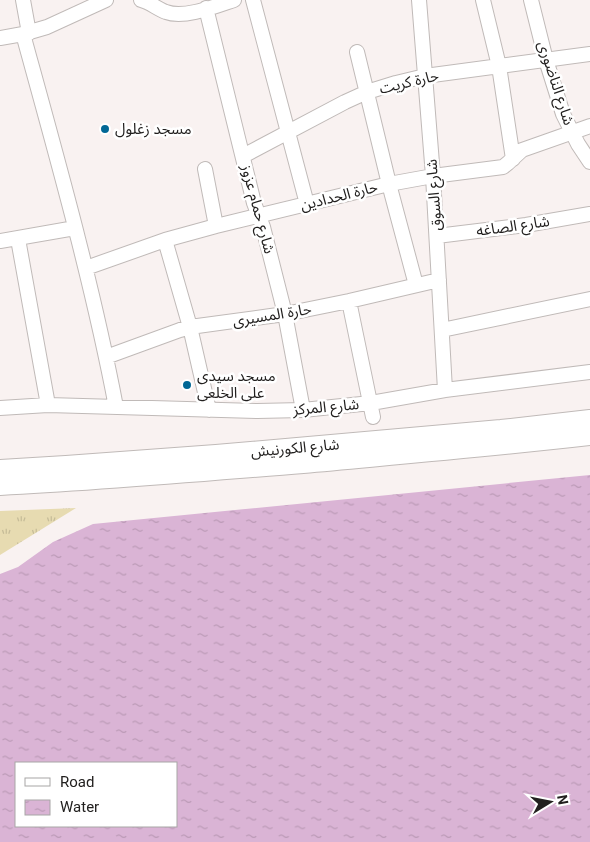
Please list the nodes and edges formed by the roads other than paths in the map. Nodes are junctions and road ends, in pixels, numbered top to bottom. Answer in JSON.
{"nodes":[{"id":1,"x":23,"y":0,"type":"edge"},
{"id":2,"x":141,"y":0,"type":"edge"},
{"id":3,"x":234,"y":0,"type":"edge"},
{"id":4,"x":253,"y":0,"type":"edge"},
{"id":5,"x":418,"y":0,"type":"edge"},
{"id":6,"x":483,"y":0,"type":"edge"},
{"id":7,"x":531,"y":0,"type":"edge"},
{"id":8,"x":98,"y":2,"type":"edge"},
{"id":9,"x":157,"y":4,"type":"edge"},
{"id":10,"x":206,"y":8,"type":"junction"},
{"id":11,"x":26,"y":34,"type":"junction"},
{"id":12,"x":0,"y":38,"type":"edge"},
{"id":13,"x":357,"y":52,"type":"dead end"},
{"id":14,"x":590,"y":54,"type":"edge"},
{"id":15,"x":546,"y":60,"type":"junction"},
{"id":16,"x":499,"y":66,"type":"junction"},
{"id":17,"x":425,"y":76,"type":"junction"},
{"id":18,"x":367,"y":92,"type":"junction"},
{"id":19,"x":590,"y":126,"type":"edge"},
{"id":20,"x":288,"y":132,"type":"junction"},
{"id":21,"x":572,"y":132,"type":"junction"},
{"id":22,"x":243,"y":156,"type":"junction"},
{"id":23,"x":513,"y":160,"type":"junction"},
{"id":24,"x":590,"y":162,"type":"edge"},
{"id":25,"x":206,"y":169,"type":"dead end"},
{"id":26,"x":433,"y":176,"type":"junction"},
{"id":27,"x":389,"y":184,"type":"junction"},
{"id":28,"x":308,"y":204,"type":"junction"},
{"id":29,"x":590,"y":214,"type":"edge"},
{"id":30,"x":259,"y":216,"type":"junction"},
{"id":31,"x":216,"y":226,"type":"junction"},
{"id":32,"x":76,"y":228,"type":"junction"},
{"id":33,"x":437,"y":236,"type":"junction"},
{"id":34,"x":18,"y":239,"type":"junction"},
{"id":35,"x":165,"y":240,"type":"junction"},
{"id":36,"x":0,"y":241,"type":"edge"},
{"id":37,"x":86,"y":268,"type":"junction"},
{"id":38,"x":439,"y":280,"type":"junction"},
{"id":39,"x":416,"y":285,"type":"junction"},
{"id":40,"x":590,"y":299,"type":"edge"},
{"id":41,"x":349,"y":301,"type":"junction"},
{"id":42,"x":285,"y":314,"type":"junction"},
{"id":43,"x":190,"y":328,"type":"junction"},
{"id":44,"x":442,"y":330,"type":"junction"},
{"id":45,"x":106,"y":357,"type":"junction"},
{"id":46,"x":590,"y":372,"type":"edge"},
{"id":47,"x":445,"y":390,"type":"junction"},
{"id":48,"x":371,"y":403,"type":"junction"},
{"id":49,"x":48,"y":405,"type":"junction"},
{"id":50,"x":116,"y":407,"type":"junction"},
{"id":51,"x":0,"y":408,"type":"edge"},
{"id":52,"x":209,"y":410,"type":"junction"},
{"id":53,"x":303,"y":410,"type":"junction"},
{"id":54,"x":373,"y":417,"type":"dead end"},
{"id":55,"x":590,"y":420,"type":"edge"},
{"id":56,"x":590,"y":435,"type":"edge"},
{"id":57,"x":0,"y":470,"type":"edge"},
{"id":58,"x":0,"y":485,"type":"edge"}],
"edges":[{"from":1,"to":11,"type":"street"},
{"from":2,"to":9,"type":"street"},
{"from":3,"to":10,"type":"street"},
{"from":4,"to":20,"type":"street"},
{"from":5,"to":17,"type":"street","name":"شارع السوق"},
{"from":6,"to":16,"type":"street"},
{"from":7,"to":15,"type":"street","name":"شارع الناضورى"},
{"from":8,"to":11,"type":"street"},
{"from":9,"to":10,"type":"street"},
{"from":10,"to":22,"type":"street","name":"شارع حمام عزوز"},
{"from":11,"to":12,"type":"street"},
{"from":11,"to":32,"type":"street"},
{"from":13,"to":18,"type":"street"},
{"from":14,"to":15,"type":"street","name":"حارة كريت"},
{"from":15,"to":16,"type":"street","name":"حارة كريت"},
{"from":15,"to":21,"type":"street","name":"شارع الناضورى"},
{"from":16,"to":17,"type":"street","name":"حارة كريت"},
{"from":16,"to":23,"type":"street"},
{"from":17,"to":18,"type":"street","name":"حارة كريت"},
{"from":17,"to":26,"type":"street","name":"شارع السوق"},
{"from":18,"to":20,"type":"street","name":"حارة كريت"},
{"from":18,"to":27,"type":"street"},
{"from":19,"to":21,"type":"street","name":"حارة الحدادين"},
{"from":20,"to":22,"type":"street","name":"حارة كريت"},
{"from":20,"to":28,"type":"street"},
{"from":21,"to":23,"type":"street","name":"حارة الحدادين"},
{"from":21,"to":24,"type":"street","name":"شارع الناضورى"},
{"from":22,"to":30,"type":"street","name":"شارع حمام عزوز"},
{"from":23,"to":26,"type":"street","name":"حارة الحدادين"},
{"from":25,"to":31,"type":"street"},
{"from":26,"to":27,"type":"street","name":"حارة الحدادين"},
{"from":26,"to":33,"type":"street","name":"شارع السوق"},
{"from":27,"to":28,"type":"street","name":"حارة الحدادين"},
{"from":27,"to":39,"type":"street"},
{"from":28,"to":30,"type":"street","name":"حارة الحدادين"},
{"from":29,"to":33,"type":"street","name":"شارع الصاغه"},
{"from":30,"to":31,"type":"street","name":"حارة الحدادين"},
{"from":30,"to":42,"type":"street","name":"شارع حمام عزوز"},
{"from":31,"to":35,"type":"street","name":"حارة الحدادين"},
{"from":32,"to":34,"type":"street"},
{"from":32,"to":37,"type":"street"},
{"from":33,"to":38,"type":"street","name":"شارع السوق"},
{"from":34,"to":36,"type":"street"},
{"from":34,"to":49,"type":"street"},
{"from":35,"to":37,"type":"street","name":"حارة الحدادين"},
{"from":35,"to":43,"type":"street"},
{"from":37,"to":45,"type":"street"},
{"from":38,"to":39,"type":"street","name":"حارة المسيرى"},
{"from":38,"to":44,"type":"street","name":"شارع السوق"},
{"from":39,"to":41,"type":"street","name":"حارة المسيرى"},
{"from":40,"to":44,"type":"street"},
{"from":41,"to":42,"type":"street","name":"حارة المسيرى"},
{"from":41,"to":48,"type":"street"},
{"from":42,"to":43,"type":"street","name":"حارة المسيرى"},
{"from":42,"to":53,"type":"street","name":"شارع حمام عزوز"},
{"from":43,"to":45,"type":"street","name":"حارة المسيرى"},
{"from":43,"to":52,"type":"street"},
{"from":44,"to":47,"type":"street","name":"شارع السوق"},
{"from":45,"to":50,"type":"street"},
{"from":46,"to":47,"type":"street","name":"شارع المركز"},
{"from":47,"to":48,"type":"street","name":"شارع المركز"},
{"from":48,"to":53,"type":"street","name":"شارع المركز"},
{"from":48,"to":54,"type":"street"},
{"from":49,"to":50,"type":"street","name":"شارع المركز"},
{"from":49,"to":51,"type":"street","name":"شارع المركز"},
{"from":50,"to":52,"type":"street","name":"شارع المركز"},
{"from":52,"to":53,"type":"street","name":"شارع المركز"},
{"from":55,"to":57,"type":"main road","name":"شارع الكورنيش"},
{"from":56,"to":58,"type":"main road","name":"شارع الكورنيش"}]}
